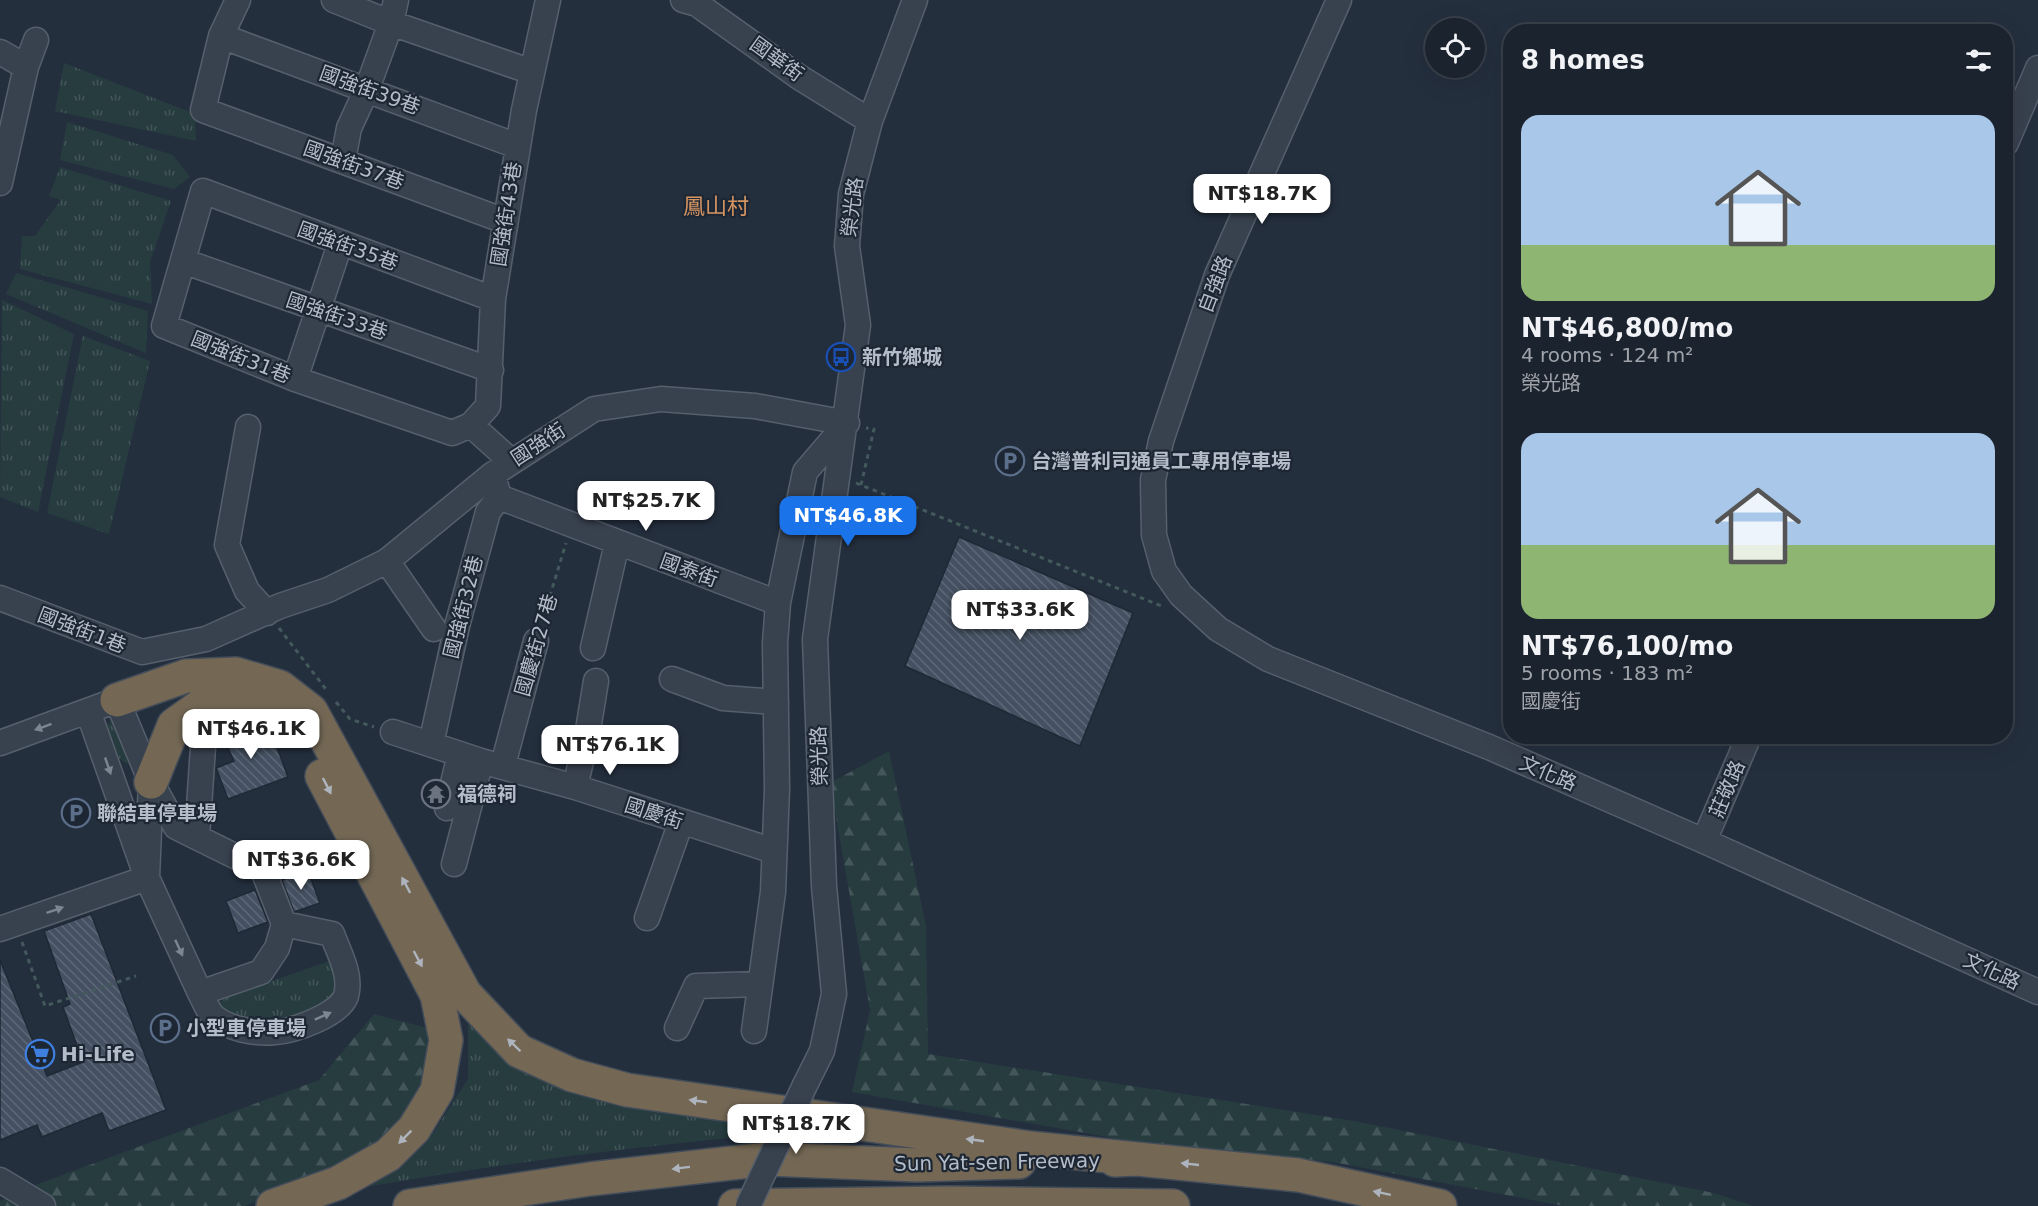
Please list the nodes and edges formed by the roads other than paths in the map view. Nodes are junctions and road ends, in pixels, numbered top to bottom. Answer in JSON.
{"nodes":[{"id":1,"x":238,"y":0,"type":"edge"},
{"id":2,"x":334,"y":0,"type":"edge"},
{"id":3,"x":396,"y":0,"type":"edge"},
{"id":4,"x":548,"y":0,"type":"edge"},
{"id":5,"x":683,"y":0,"type":"edge"},
{"id":6,"x":915,"y":0,"type":"edge"},
{"id":7,"x":1338,"y":0,"type":"edge"},
{"id":8,"x":391,"y":23,"type":"junction"},
{"id":9,"x":221,"y":36,"type":"junction"},
{"id":10,"x":36,"y":40,"type":"dead end"},
{"id":11,"x":0,"y":52,"type":"edge"},
{"id":12,"x":26,"y":67,"type":"junction"},
{"id":13,"x":2038,"y":68,"type":"edge"},
{"id":14,"x":532,"y":72,"type":"junction"},
{"id":15,"x":367,"y":89,"type":"junction"},
{"id":16,"x":870,"y":121,"type":"junction"},
{"id":17,"x":2013,"y":127,"type":"edge"},
{"id":18,"x":517,"y":146,"type":"junction"},
{"id":19,"x":344,"y":160,"type":"junction"},
{"id":20,"x":0,"y":183,"type":"edge"},
{"id":21,"x":203,"y":191,"type":"joint"},
{"id":22,"x":505,"y":221,"type":"junction"},
{"id":23,"x":340,"y":244,"type":"junction"},
{"id":24,"x":183,"y":261,"type":"junction"},
{"id":25,"x":493,"y":299,"type":"junction"},
{"id":26,"x":320,"y":310,"type":"junction"},
{"id":27,"x":491,"y":370,"type":"junction"},
{"id":28,"x":295,"y":379,"type":"junction"},
{"id":29,"x":847,"y":423,"type":"junction"},
{"id":30,"x":248,"y":427,"type":"dead end"},
{"id":31,"x":461,"y":429,"type":"junction"},
{"id":32,"x":1161,"y":441,"type":"joint"},
{"id":33,"x":502,"y":468,"type":"junction"},
{"id":34,"x":499,"y":497,"type":"junction"},
{"id":35,"x":617,"y":543,"type":"junction"},
{"id":36,"x":387,"y":561,"type":"junction"},
{"id":37,"x":0,"y":598,"type":"edge"},
{"id":38,"x":778,"y":603,"type":"junction"},
{"id":39,"x":267,"y":613,"type":"junction"},
{"id":40,"x":434,"y":629,"type":"dead end"},
{"id":41,"x":536,"y":641,"type":"road end"},
{"id":42,"x":593,"y":648,"type":"dead end"},
{"id":43,"x":672,"y":679,"type":"dead end"},
{"id":44,"x":596,"y":681,"type":"dead end"},
{"id":45,"x":776,"y":702,"type":"junction"},
{"id":46,"x":103,"y":706,"type":"junction"},
{"id":47,"x":393,"y":732,"type":"road end"},
{"id":48,"x":0,"y":743,"type":"edge"},
{"id":49,"x":431,"y":744,"type":"junction"},
{"id":50,"x":1746,"y":744,"type":"edge"},
{"id":51,"x":203,"y":747,"type":"dead end"},
{"id":52,"x":481,"y":760,"type":"junction"},
{"id":53,"x":151,"y":782,"type":"junction"},
{"id":54,"x":575,"y":787,"type":"junction"},
{"id":55,"x":447,"y":808,"type":"dead end"},
{"id":56,"x":681,"y":822,"type":"junction"},
{"id":57,"x":197,"y":837,"type":"junction"},
{"id":58,"x":1704,"y":841,"type":"junction"},
{"id":59,"x":774,"y":851,"type":"junction"},
{"id":60,"x":454,"y":864,"type":"dead end"},
{"id":61,"x":147,"y":878,"type":"junction"},
{"id":62,"x":647,"y":918,"type":"dead end"},
{"id":63,"x":284,"y":924,"type":"junction"},
{"id":64,"x":8,"y":926,"type":"edge"},
{"id":65,"x":760,"y":984,"type":"junction"},
{"id":66,"x":2038,"y":992,"type":"edge"},
{"id":67,"x":200,"y":993,"type":"junction"},
{"id":68,"x":676,"y":1028,"type":"dead end"},
{"id":69,"x":754,"y":1031,"type":"dead end"},
{"id":70,"x":1137,"y":1159,"type":"junction"},
{"id":71,"x":0,"y":1180,"type":"edge"},
{"id":72,"x":44,"y":1206,"type":"edge"},
{"id":73,"x":273,"y":1206,"type":"edge"},
{"id":74,"x":410,"y":1206,"type":"edge"},
{"id":75,"x":735,"y":1206,"type":"edge"},
{"id":76,"x":748,"y":1206,"type":"edge"},
{"id":77,"x":1173,"y":1206,"type":"edge"},
{"id":78,"x":1440,"y":1206,"type":"edge"}],
"edges":[{"from":1,"to":9,"type":"street"},
{"from":2,"to":8,"type":"street"},
{"from":3,"to":8,"type":"street"},
{"from":4,"to":14,"type":"street","name":"國強街43巷"},
{"from":5,"to":16,"type":"street","name":"國華街"},
{"from":6,"to":16,"type":"street","name":"榮光路"},
{"from":7,"to":32,"type":"street","name":"自強路"},
{"from":8,"to":14,"type":"street"},
{"from":8,"to":15,"type":"street"},
{"from":9,"to":15,"type":"street","name":"國強街39巷"},
{"from":9,"to":19,"type":"street","name":"國強街37巷"},
{"from":10,"to":12,"type":"street"},
{"from":11,"to":12,"type":"street"},
{"from":12,"to":20,"type":"street"},
{"from":13,"to":17,"type":"street"},
{"from":14,"to":18,"type":"street","name":"國強街43巷"},
{"from":15,"to":18,"type":"street","name":"國強街39巷"},
{"from":15,"to":19,"type":"street"},
{"from":16,"to":29,"type":"street","name":"榮光路"},
{"from":18,"to":22,"type":"street","name":"國強街43巷"},
{"from":19,"to":22,"type":"street","name":"國強街37巷"},
{"from":21,"to":23,"type":"street","name":"國強街35巷"},
{"from":21,"to":24,"type":"street","name":"國強街31巷"},
{"from":22,"to":25,"type":"street","name":"國強街43巷"},
{"from":23,"to":25,"type":"street","name":"國強街35巷"},
{"from":23,"to":26,"type":"street"},
{"from":24,"to":26,"type":"street","name":"國強街33巷"},
{"from":24,"to":28,"type":"street","name":"國強街31巷"},
{"from":25,"to":27,"type":"street","name":"國強街43巷"},
{"from":26,"to":27,"type":"street","name":"國強街33巷"},
{"from":26,"to":28,"type":"street"},
{"from":27,"to":31,"type":"street","name":"國強街43巷"},
{"from":28,"to":31,"type":"street","name":"國強街31巷"},
{"from":29,"to":33,"type":"street","name":"國強街"},
{"from":29,"to":38,"type":"street"},
{"from":29,"to":76,"type":"street","name":"榮光路","bridge":true},
{"from":30,"to":39,"type":"street"},
{"from":31,"to":33,"type":"street"},
{"from":32,"to":58,"type":"street","name":"文化路"},
{"from":33,"to":34,"type":"street"},
{"from":33,"to":36,"type":"street","name":"國強街"},
{"from":34,"to":35,"type":"street","name":"國泰街"},
{"from":34,"to":49,"type":"street","name":"國強街32巷"},
{"from":35,"to":38,"type":"street","name":"國泰街"},
{"from":35,"to":42,"type":"street"},
{"from":36,"to":39,"type":"street","name":"國強街"},
{"from":36,"to":40,"type":"street"},
{"from":37,"to":39,"type":"street","name":"國強街1巷"},
{"from":38,"to":45,"type":"street"},
{"from":41,"to":52,"type":"street","name":"國慶街27巷"},
{"from":43,"to":45,"type":"street"},
{"from":44,"to":54,"type":"street"},
{"from":45,"to":59,"type":"street"},
{"from":46,"to":48,"type":"street","one_way":true},
{"from":46,"to":53,"type":"street"},
{"from":46,"to":61,"type":"street","one_way":true},
{"from":70,"to":46,"type":"highway","one_way":true},
{"from":47,"to":49,"type":"street","name":"國慶街"},
{"from":49,"to":52,"type":"street","name":"國慶街"},
{"from":50,"to":58,"type":"street","name":"莊敬路"},
{"from":51,"to":57,"type":"street"},
{"from":52,"to":54,"type":"street","name":"國慶街"},
{"from":52,"to":55,"type":"street"},
{"from":52,"to":60,"type":"street"},
{"from":53,"to":57,"type":"street"},
{"from":53,"to":61,"type":"street"},
{"from":53,"to":73,"type":"highway","one_way":true},
{"from":54,"to":56,"type":"street","name":"國慶街"},
{"from":56,"to":59,"type":"street","name":"國慶街"},
{"from":56,"to":62,"type":"street"},
{"from":57,"to":63,"type":"street"},
{"from":58,"to":66,"type":"street","name":"文化路"},
{"from":59,"to":65,"type":"street"},
{"from":64,"to":61,"type":"street","one_way":true},
{"from":61,"to":67,"type":"street","one_way":true},
{"from":63,"to":67,"type":"street"},
{"from":67,"to":63,"type":"street","one_way":true},
{"from":65,"to":68,"type":"street"},
{"from":65,"to":69,"type":"street"},
{"from":70,"to":74,"type":"highway","name":"Sun Yat-sen Freeway","one_way":true},
{"from":78,"to":70,"type":"highway","name":"Sun Yat-sen Freeway","one_way":true},
{"from":71,"to":72,"type":"street"},
{"from":75,"to":77,"type":"highway","name":"Sun Yat-sen Freeway"}]}
